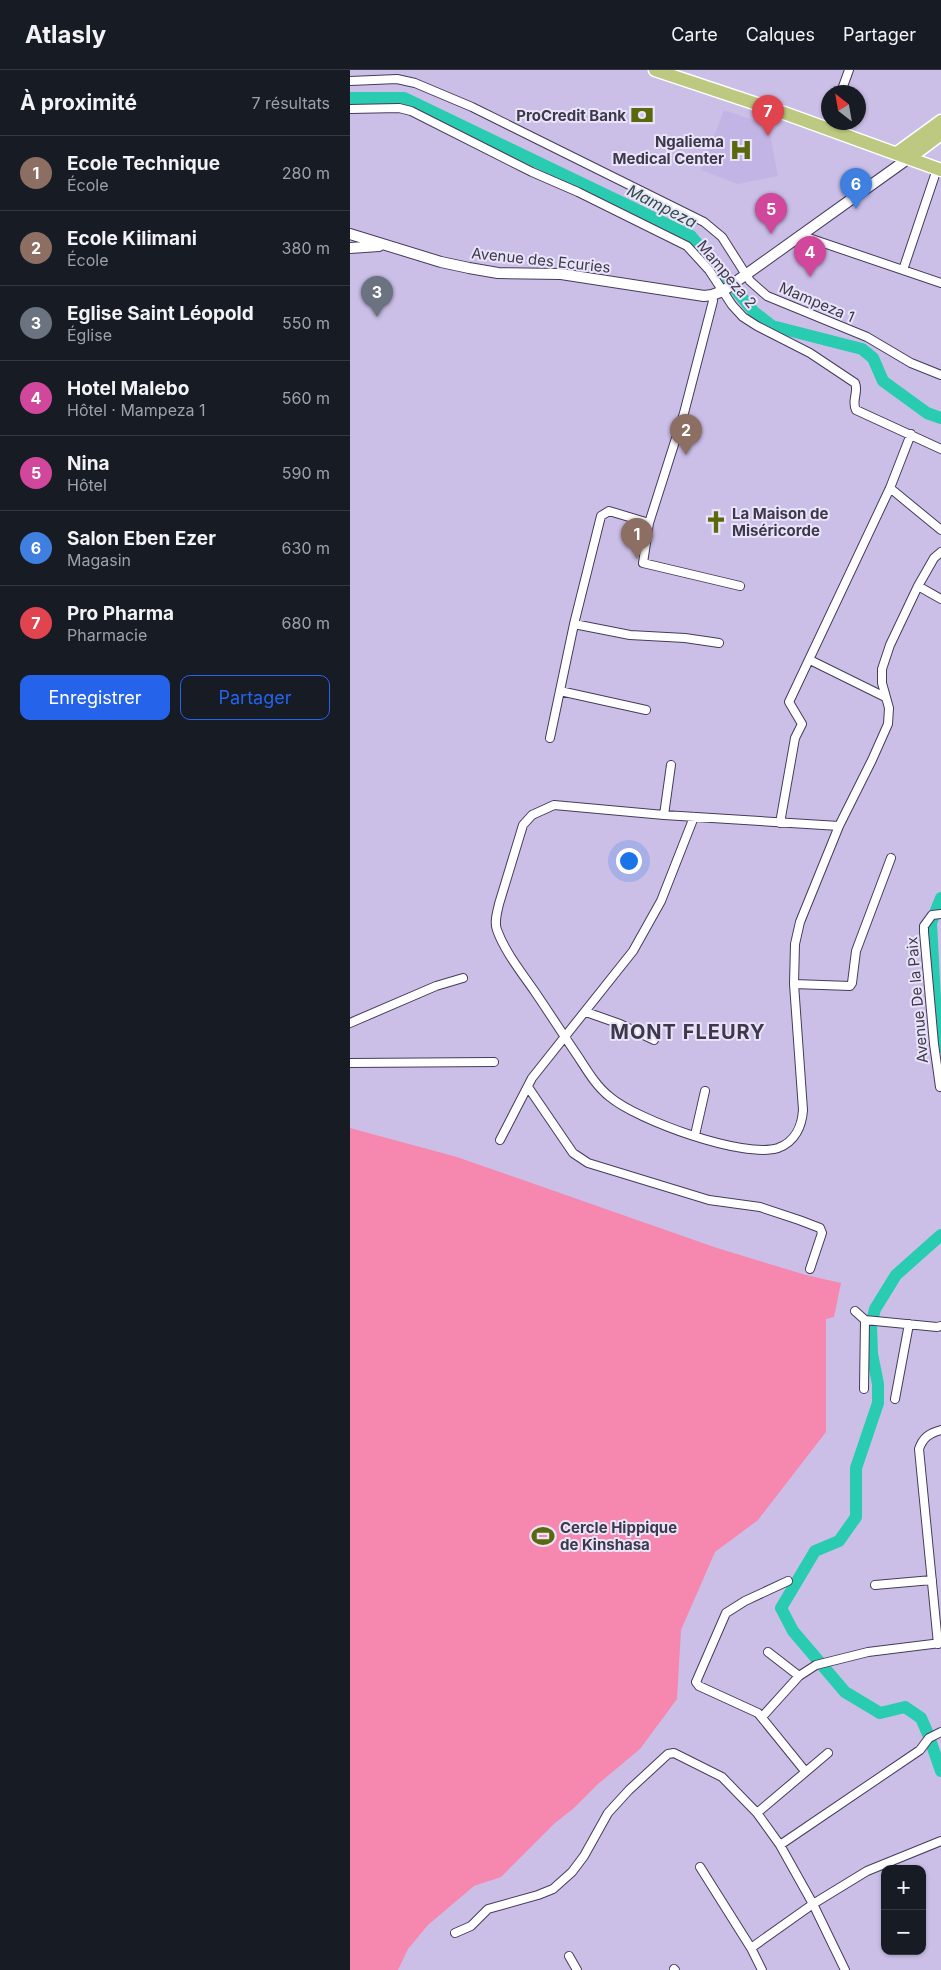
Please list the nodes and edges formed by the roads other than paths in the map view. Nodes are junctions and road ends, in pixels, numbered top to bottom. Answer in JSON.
{"nodes":[{"id":1,"x":655,"y":70,"type":"edge"},
{"id":2,"x":849,"y":70,"type":"edge"},
{"id":3,"x":350,"y":82,"type":"edge"},
{"id":4,"x":844,"y":85,"type":"edge"},
{"id":5,"x":350,"y":109,"type":"edge"},
{"id":6,"x":941,"y":121,"type":"edge"},
{"id":7,"x":821,"y":124,"type":"edge"},
{"id":8,"x":838,"y":130,"type":"edge"},
{"id":9,"x":941,"y":134,"type":"edge"},
{"id":10,"x":903,"y":156,"type":"junction"},
{"id":11,"x":939,"y":170,"type":"edge"},
{"id":12,"x":350,"y":234,"type":"edge"},
{"id":13,"x":800,"y":236,"type":"junction"},
{"id":14,"x":391,"y":247,"type":"junction"},
{"id":15,"x":350,"y":248,"type":"edge"},
{"id":16,"x":903,"y":270,"type":"junction"},
{"id":17,"x":744,"y":275,"type":"junction"},
{"id":18,"x":941,"y":283,"type":"edge"},
{"id":19,"x":725,"y":289,"type":"junction"},
{"id":20,"x":712,"y":295,"type":"junction"},
{"id":21,"x":941,"y":375,"type":"edge"},
{"id":22,"x":911,"y":434,"type":"junction"},
{"id":23,"x":941,"y":449,"type":"edge"},
{"id":24,"x":890,"y":488,"type":"junction"},
{"id":25,"x":649,"y":523,"type":"junction"},
{"id":26,"x":941,"y":530,"type":"edge"},
{"id":27,"x":941,"y":552,"type":"edge"},
{"id":28,"x":740,"y":586,"type":"dead end"},
{"id":29,"x":918,"y":586,"type":"junction"},
{"id":30,"x":941,"y":599,"type":"edge"},
{"id":31,"x":574,"y":624,"type":"junction"},
{"id":32,"x":719,"y":643,"type":"dead end"},
{"id":33,"x":810,"y":660,"type":"junction"},
{"id":34,"x":560,"y":691,"type":"junction"},
{"id":35,"x":884,"y":697,"type":"junction"},
{"id":36,"x":646,"y":710,"type":"dead end"},
{"id":37,"x":550,"y":738,"type":"dead end"},
{"id":38,"x":671,"y":765,"type":"dead end"},
{"id":39,"x":664,"y":815,"type":"junction"},
{"id":40,"x":694,"y":817,"type":"junction"},
{"id":41,"x":780,"y":823,"type":"junction"},
{"id":42,"x":839,"y":826,"type":"junction"},
{"id":43,"x":891,"y":858,"type":"dead end"},
{"id":44,"x":938,"y":914,"type":"edge"},
{"id":45,"x":463,"y":978,"type":"dead end"},
{"id":46,"x":794,"y":984,"type":"junction"},
{"id":47,"x":586,"y":1012,"type":"junction"},
{"id":48,"x":350,"y":1023,"type":"edge"},
{"id":49,"x":566,"y":1038,"type":"junction"},
{"id":50,"x":654,"y":1040,"type":"dead end"},
{"id":51,"x":494,"y":1062,"type":"dead end"},
{"id":52,"x":350,"y":1063,"type":"edge"},
{"id":53,"x":528,"y":1087,"type":"junction"},
{"id":54,"x":940,"y":1087,"type":"dead end"},
{"id":55,"x":705,"y":1090,"type":"dead end"},
{"id":56,"x":695,"y":1135,"type":"junction"},
{"id":57,"x":500,"y":1140,"type":"dead end"},
{"id":58,"x":810,"y":1269,"type":"dead end"},
{"id":59,"x":856,"y":1312,"type":"dead end"},
{"id":60,"x":868,"y":1320,"type":"junction"},
{"id":61,"x":909,"y":1324,"type":"junction"},
{"id":62,"x":941,"y":1326,"type":"edge"},
{"id":63,"x":864,"y":1388,"type":"dead end"},
{"id":64,"x":895,"y":1399,"type":"dead end"},
{"id":65,"x":941,"y":1430,"type":"edge"},
{"id":66,"x":932,"y":1580,"type":"junction"},
{"id":67,"x":788,"y":1581,"type":"dead end"},
{"id":68,"x":875,"y":1585,"type":"dead end"},
{"id":69,"x":940,"y":1644,"type":"edge"},
{"id":70,"x":768,"y":1652,"type":"dead end"},
{"id":71,"x":799,"y":1676,"type":"junction"},
{"id":72,"x":762,"y":1717,"type":"junction"},
{"id":73,"x":939,"y":1733,"type":"edge"},
{"id":74,"x":828,"y":1753,"type":"dead end"},
{"id":75,"x":805,"y":1772,"type":"junction"},
{"id":76,"x":757,"y":1813,"type":"junction"},
{"id":77,"x":941,"y":1840,"type":"edge"},
{"id":78,"x":780,"y":1845,"type":"junction"},
{"id":79,"x":700,"y":1867,"type":"dead end"},
{"id":80,"x":813,"y":1904,"type":"junction"},
{"id":81,"x":455,"y":1933,"type":"dead end"},
{"id":82,"x":751,"y":1948,"type":"junction"},
{"id":83,"x":569,"y":1956,"type":"dead end"},
{"id":84,"x":577,"y":1970,"type":"edge"},
{"id":85,"x":762,"y":1970,"type":"edge"},
{"id":86,"x":845,"y":1970,"type":"edge"}],
"edges":[{"from":1,"to":7,"type":"main road"},
{"from":2,"to":4,"type":"street"},
{"from":3,"to":17,"type":"street","name":"Mampeza 1"},
{"from":5,"to":19,"type":"street","name":"Mampeza 2"},
{"from":6,"to":10,"type":"main road"},
{"from":8,"to":10,"type":"main road"},
{"from":9,"to":10,"type":"main road"},
{"from":10,"to":11,"type":"main road"},
{"from":10,"to":13,"type":"street","name":"Avenue des Ecuries"},
{"from":11,"to":16,"type":"street"},
{"from":12,"to":14,"type":"street","name":"Avenue des Ecuries"},
{"from":13,"to":16,"type":"street"},
{"from":13,"to":17,"type":"street","name":"Avenue des Ecuries"},
{"from":14,"to":15,"type":"street","name":"Avenue des Ecuries"},
{"from":14,"to":20,"type":"street","name":"Avenue des Ecuries"},
{"from":16,"to":18,"type":"street"},
{"from":17,"to":19,"type":"street","name":"Avenue des Ecuries"},
{"from":17,"to":21,"type":"street","name":"Mampeza 1"},
{"from":19,"to":20,"type":"street","name":"Avenue des Ecuries"},
{"from":19,"to":22,"type":"street","name":"Mampeza 2"},
{"from":20,"to":25,"type":"street"},
{"from":22,"to":23,"type":"street","name":"Mampeza 2"},
{"from":22,"to":24,"type":"street"},
{"from":24,"to":26,"type":"street"},
{"from":24,"to":33,"type":"street"},
{"from":25,"to":28,"type":"street"},
{"from":25,"to":31,"type":"street"},
{"from":27,"to":29,"type":"street"},
{"from":29,"to":30,"type":"street"},
{"from":29,"to":35,"type":"street"},
{"from":31,"to":32,"type":"street"},
{"from":31,"to":34,"type":"street"},
{"from":33,"to":35,"type":"street"},
{"from":33,"to":41,"type":"street"},
{"from":34,"to":36,"type":"street"},
{"from":34,"to":37,"type":"street"},
{"from":35,"to":42,"type":"street"},
{"from":38,"to":39,"type":"street"},
{"from":39,"to":40,"type":"street"},
{"from":39,"to":49,"type":"street"},
{"from":40,"to":41,"type":"street"},
{"from":40,"to":47,"type":"street"},
{"from":41,"to":42,"type":"street"},
{"from":42,"to":46,"type":"street"},
{"from":43,"to":46,"type":"street"},
{"from":44,"to":54,"type":"street","name":"Avenue De la Paix"},
{"from":45,"to":48,"type":"street"},
{"from":46,"to":56,"type":"street"},
{"from":47,"to":49,"type":"street"},
{"from":47,"to":50,"type":"street"},
{"from":49,"to":53,"type":"street"},
{"from":49,"to":56,"type":"street"},
{"from":51,"to":52,"type":"street"},
{"from":53,"to":57,"type":"street"},
{"from":53,"to":58,"type":"street"},
{"from":55,"to":56,"type":"street"},
{"from":59,"to":60,"type":"street"},
{"from":60,"to":61,"type":"street"},
{"from":60,"to":63,"type":"street"},
{"from":61,"to":62,"type":"street"},
{"from":61,"to":64,"type":"street"},
{"from":65,"to":66,"type":"street"},
{"from":66,"to":68,"type":"street"},
{"from":66,"to":69,"type":"street"},
{"from":67,"to":72,"type":"street"},
{"from":69,"to":71,"type":"street"},
{"from":70,"to":71,"type":"street"},
{"from":71,"to":72,"type":"street"},
{"from":72,"to":75,"type":"street"},
{"from":73,"to":78,"type":"street"},
{"from":74,"to":75,"type":"street"},
{"from":75,"to":76,"type":"street"},
{"from":76,"to":78,"type":"street"},
{"from":76,"to":81,"type":"street"},
{"from":77,"to":80,"type":"street"},
{"from":78,"to":80,"type":"street"},
{"from":79,"to":82,"type":"street"},
{"from":80,"to":82,"type":"street"},
{"from":80,"to":86,"type":"street"},
{"from":82,"to":85,"type":"street"},
{"from":83,"to":84,"type":"street"}]}
